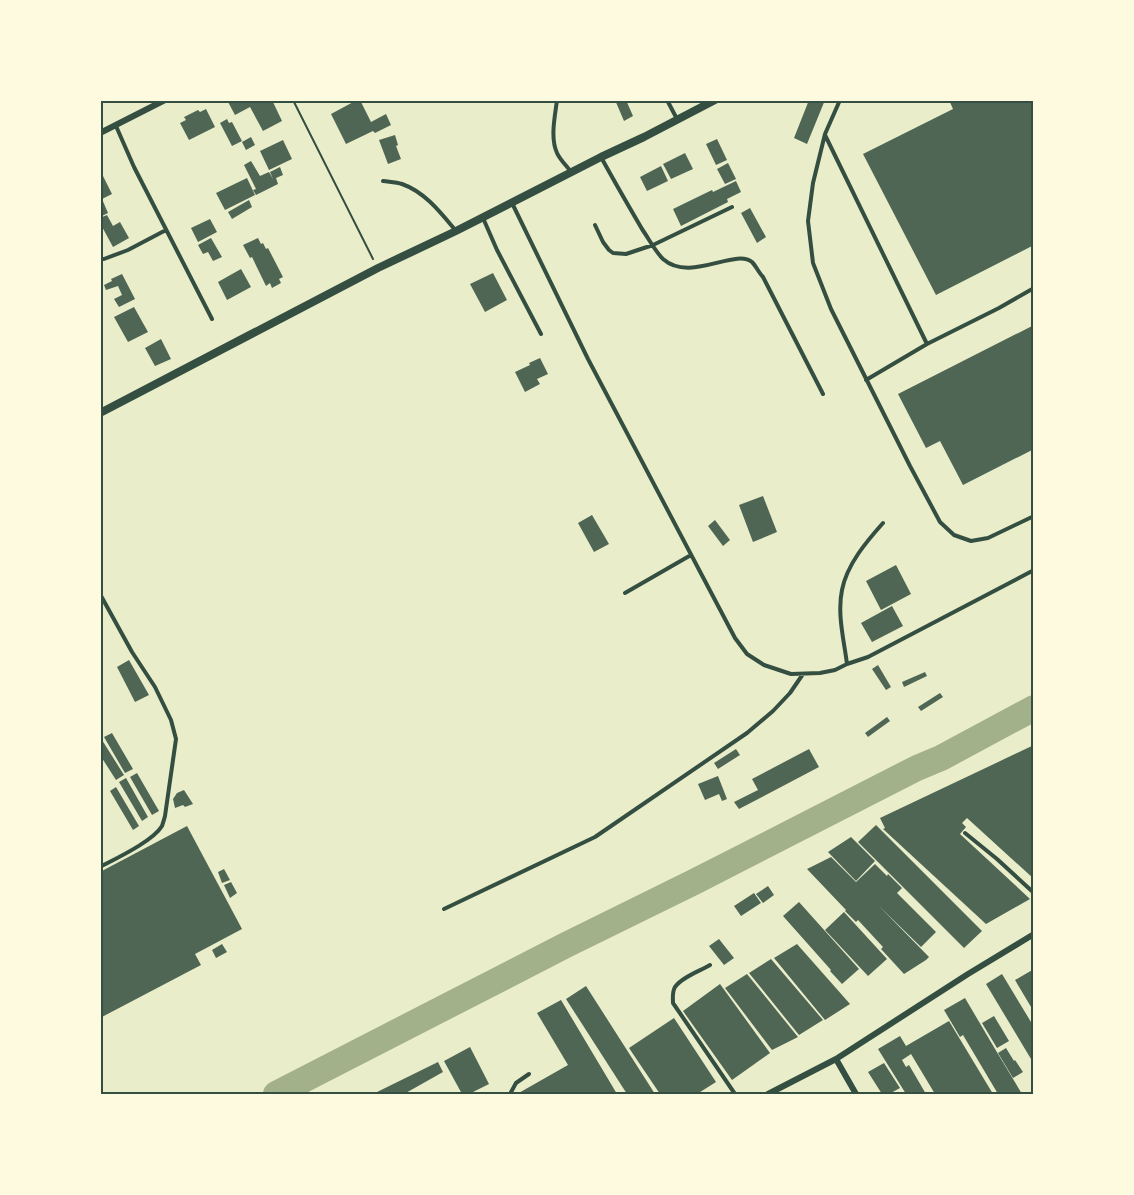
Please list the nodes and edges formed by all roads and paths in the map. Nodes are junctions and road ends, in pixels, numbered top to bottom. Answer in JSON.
{"nodes":[{"id":1,"x":165,"y":100,"type":"edge"},
{"id":2,"x":293,"y":100,"type":"edge"},
{"id":3,"x":557,"y":100,"type":"edge"},
{"id":4,"x":667,"y":100,"type":"edge"},
{"id":5,"x":715,"y":100,"type":"edge"},
{"id":6,"x":840,"y":100,"type":"edge"},
{"id":7,"x":677,"y":120,"type":"junction"},
{"id":8,"x":116,"y":126,"type":"junction"},
{"id":9,"x":100,"y":133,"type":"edge"},
{"id":10,"x":825,"y":134,"type":"junction"},
{"id":11,"x":601,"y":157,"type":"junction"},
{"id":12,"x":572,"y":172,"type":"junction"},
{"id":13,"x":383,"y":181,"type":"dead end"},
{"id":14,"x":512,"y":202,"type":"junction"},
{"id":15,"x":732,"y":207,"type":"dead end"},
{"id":16,"x":483,"y":218,"type":"junction"},
{"id":17,"x":595,"y":225,"type":"dead end"},
{"id":18,"x":166,"y":230,"type":"junction"},
{"id":19,"x":456,"y":231,"type":"junction"},
{"id":20,"x":652,"y":245,"type":"junction"},
{"id":21,"x":100,"y":259,"type":"edge"},
{"id":22,"x":378,"y":268,"type":"junction"},
{"id":23,"x":1034,"y":288,"type":"edge"},
{"id":24,"x":212,"y":319,"type":"dead end"},
{"id":25,"x":541,"y":334,"type":"dead end"},
{"id":26,"x":927,"y":344,"type":"junction"},
{"id":27,"x":867,"y":380,"type":"junction"},
{"id":28,"x":823,"y":393,"type":"dead end"},
{"id":29,"x":100,"y":413,"type":"edge"},
{"id":30,"x":1034,"y":516,"type":"edge"},
{"id":31,"x":884,"y":523,"type":"dead end"},
{"id":32,"x":691,"y":555,"type":"junction"},
{"id":33,"x":1034,"y":570,"type":"edge"},
{"id":34,"x":626,"y":593,"type":"dead end"},
{"id":35,"x":100,"y":594,"type":"edge"},
{"id":36,"x":847,"y":664,"type":"junction"},
{"id":37,"x":803,"y":674,"type":"junction"},
{"id":38,"x":965,"y":833,"type":"dead end"},
{"id":39,"x":100,"y":867,"type":"edge"},
{"id":40,"x":1034,"y":893,"type":"edge"},
{"id":41,"x":444,"y":909,"type":"dead end"},
{"id":42,"x":1034,"y":934,"type":"edge"},
{"id":43,"x":710,"y":965,"type":"dead end"},
{"id":44,"x":836,"y":1059,"type":"junction"},
{"id":45,"x":529,"y":1074,"type":"dead end"},
{"id":46,"x":510,"y":1095,"type":"edge"},
{"id":47,"x":735,"y":1095,"type":"edge"},
{"id":48,"x":768,"y":1095,"type":"edge"},
{"id":49,"x":856,"y":1095,"type":"edge"}],
"edges":[{"from":1,"to":8,"type":"street"},
{"from":2,"to":22,"type":"path"},
{"from":3,"to":12,"type":"lane"},
{"from":4,"to":7,"type":"lane"},
{"from":5,"to":7,"type":"street"},
{"from":6,"to":10,"type":"lane"},
{"from":7,"to":11,"type":"street"},
{"from":8,"to":9,"type":"street"},
{"from":8,"to":18,"type":"lane"},
{"from":10,"to":26,"type":"lane"},
{"from":10,"to":27,"type":"lane"},
{"from":11,"to":12,"type":"street"},
{"from":11,"to":20,"type":"lane"},
{"from":12,"to":14,"type":"street"},
{"from":13,"to":19,"type":"lane"},
{"from":14,"to":16,"type":"street"},
{"from":14,"to":32,"type":"lane"},
{"from":15,"to":20,"type":"lane"},
{"from":16,"to":19,"type":"street"},
{"from":16,"to":25,"type":"lane"},
{"from":17,"to":20,"type":"lane"},
{"from":18,"to":21,"type":"lane"},
{"from":18,"to":24,"type":"lane"},
{"from":19,"to":22,"type":"street"},
{"from":20,"to":28,"type":"lane"},
{"from":22,"to":29,"type":"street"},
{"from":23,"to":26,"type":"lane"},
{"from":26,"to":27,"type":"lane"},
{"from":27,"to":30,"type":"lane"},
{"from":31,"to":36,"type":"lane"},
{"from":32,"to":34,"type":"lane"},
{"from":32,"to":37,"type":"lane"},
{"from":33,"to":36,"type":"lane"},
{"from":35,"to":39,"type":"lane"},
{"from":36,"to":37,"type":"lane"},
{"from":37,"to":41,"type":"lane"},
{"from":38,"to":40,"type":"lane"},
{"from":42,"to":44,"type":"street"},
{"from":43,"to":47,"type":"lane"},
{"from":44,"to":48,"type":"street"},
{"from":44,"to":49,"type":"street"},
{"from":45,"to":46,"type":"lane"}]}
